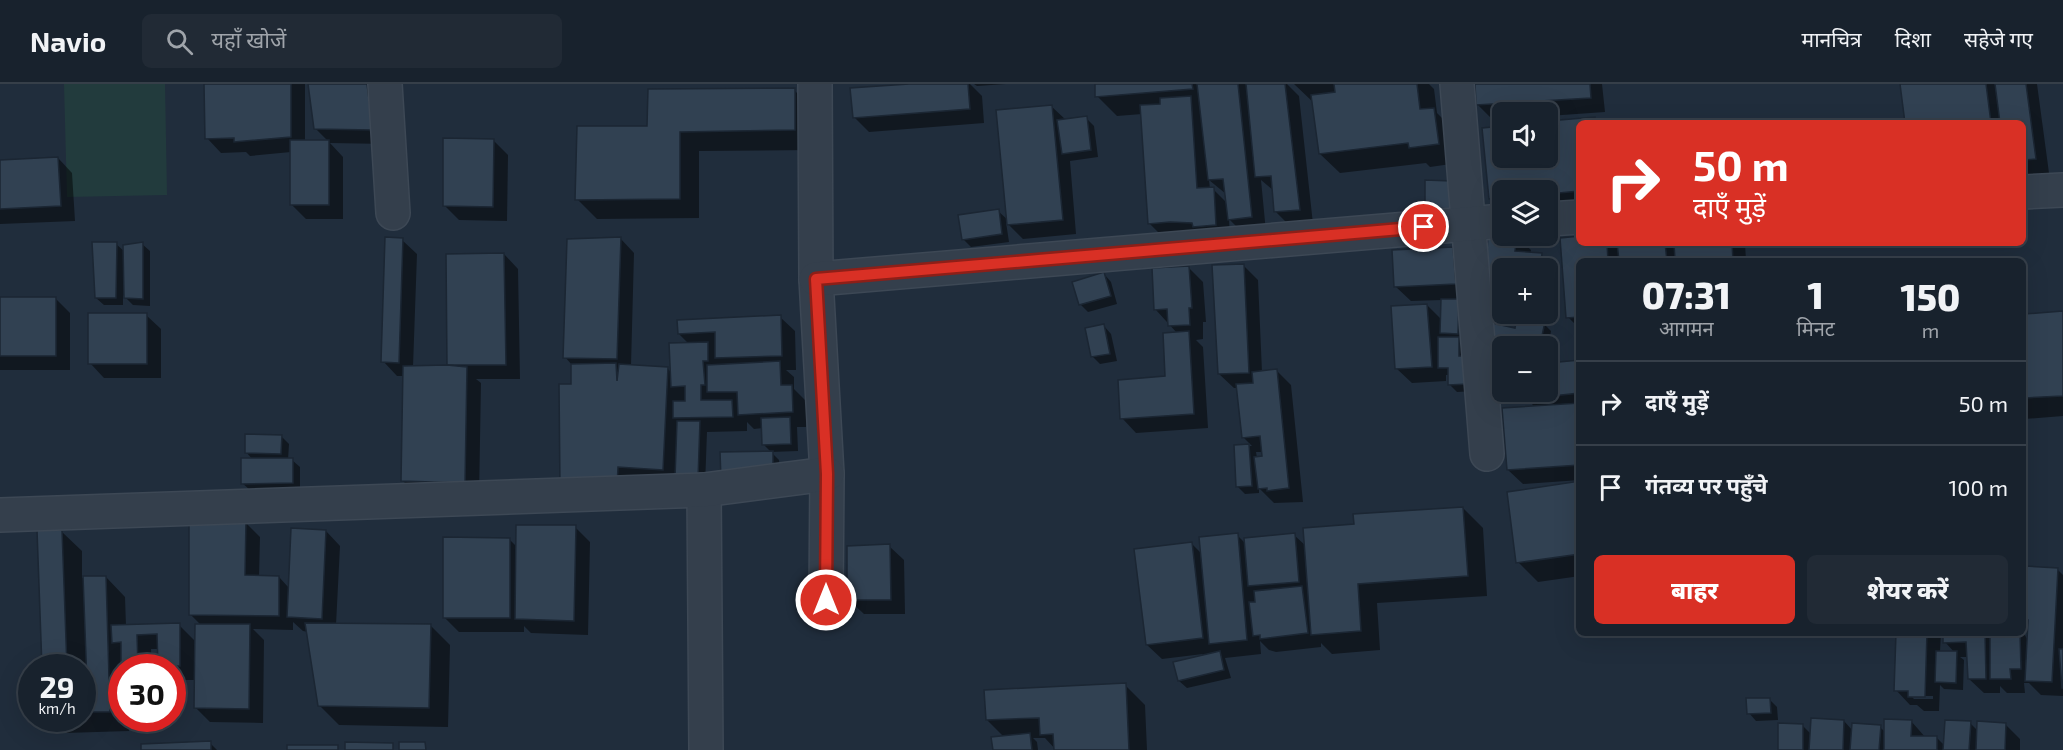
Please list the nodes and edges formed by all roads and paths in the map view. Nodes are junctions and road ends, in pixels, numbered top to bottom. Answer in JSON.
{"nodes":[{"id":1,"x":385,"y":84,"type":"edge"},
{"id":2,"x":815,"y":84,"type":"edge"},
{"id":3,"x":1457,"y":84,"type":"edge"},
{"id":4,"x":2063,"y":190,"type":"edge"},
{"id":5,"x":2026,"y":192,"type":"edge"},
{"id":6,"x":393,"y":213,"type":"dead end"},
{"id":7,"x":1576,"y":217,"type":"edge"},
{"id":8,"x":1558,"y":218,"type":"edge"},
{"id":9,"x":1492,"y":222,"type":"edge"},
{"id":10,"x":1470,"y":223,"type":"junction"},
{"id":11,"x":816,"y":279,"type":"junction"},
{"id":12,"x":1487,"y":454,"type":"dead end"},
{"id":13,"x":827,"y":474,"type":"junction"},
{"id":14,"x":704,"y":490,"type":"junction"},
{"id":15,"x":0,"y":514,"type":"edge"},
{"id":16,"x":826,"y":600,"type":"dead end"},
{"id":17,"x":706,"y":750,"type":"edge"}],
"edges":[{"from":1,"to":6,"type":"street"},
{"from":2,"to":11,"type":"street"},
{"from":3,"to":10,"type":"street"},
{"from":4,"to":5,"type":"street"},
{"from":7,"to":8,"type":"street"},
{"from":9,"to":10,"type":"street"},
{"from":10,"to":11,"type":"street"},
{"from":10,"to":12,"type":"street"},
{"from":11,"to":13,"type":"street"},
{"from":13,"to":14,"type":"street"},
{"from":13,"to":16,"type":"street"},
{"from":14,"to":15,"type":"street"},
{"from":14,"to":17,"type":"street"}]}
